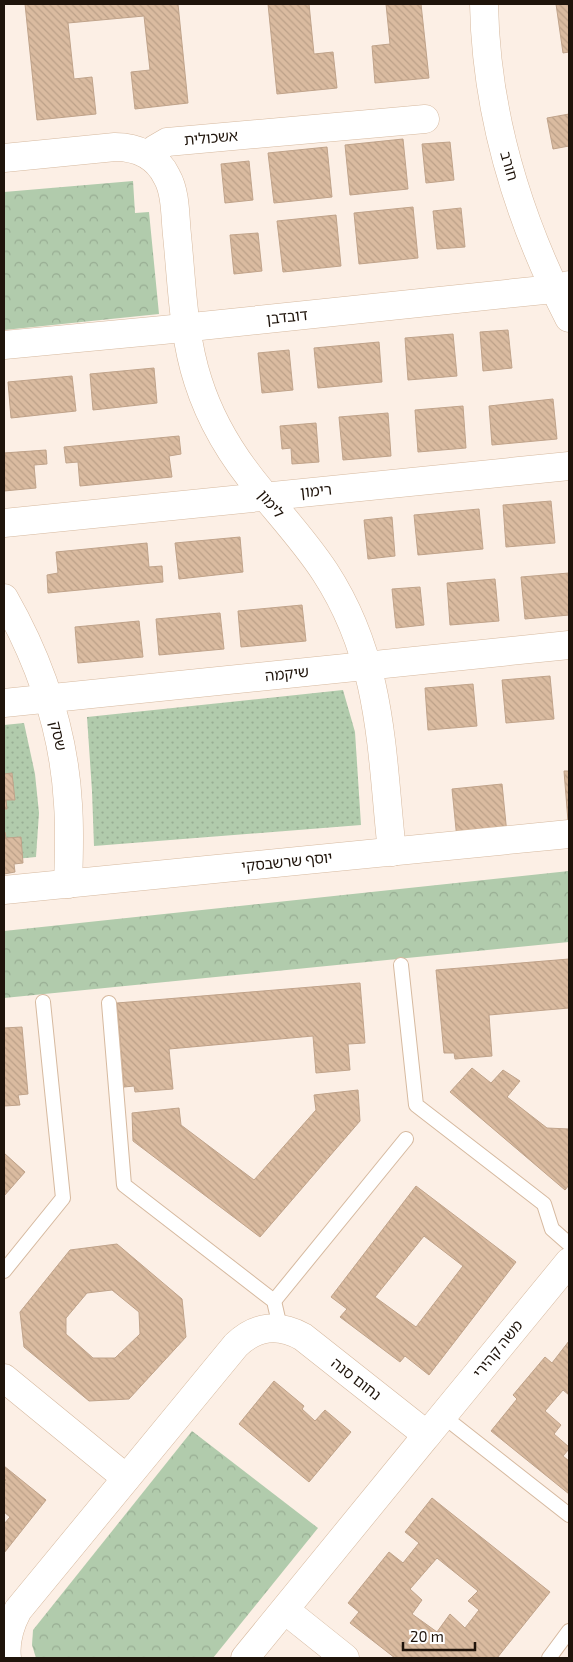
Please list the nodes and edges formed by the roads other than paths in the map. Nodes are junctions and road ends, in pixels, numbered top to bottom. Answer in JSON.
{"nodes":[{"id":1,"x":484,"y":4,"type":"edge"},
{"id":2,"x":425,"y":119,"type":"dead end"},
{"id":3,"x":150,"y":156,"type":"junction"},
{"id":4,"x":4,"y":158,"type":"edge"},
{"id":5,"x":562,"y":287,"type":"edge"},
{"id":6,"x":569,"y":318,"type":"edge"},
{"id":7,"x":186,"y":328,"type":"junction"},
{"id":8,"x":4,"y":345,"type":"edge"},
{"id":9,"x":569,"y":466,"type":"edge"},
{"id":10,"x":265,"y":496,"type":"junction"},
{"id":11,"x":4,"y":523,"type":"edge"},
{"id":12,"x":4,"y":598,"type":"edge"},
{"id":13,"x":569,"y":644,"type":"edge"},
{"id":14,"x":368,"y":666,"type":"junction"},
{"id":15,"x":48,"y":699,"type":"junction"},
{"id":16,"x":4,"y":703,"type":"edge"},
{"id":17,"x":569,"y":834,"type":"edge"},
{"id":18,"x":392,"y":852,"type":"junction"},
{"id":19,"x":68,"y":884,"type":"junction"},
{"id":20,"x":4,"y":890,"type":"edge"},
{"id":21,"x":400,"y":965,"type":"dead end"},
{"id":22,"x":43,"y":1002,"type":"dead end"},
{"id":23,"x":109,"y":1003,"type":"dead end"},
{"id":24,"x":406,"y":1139,"type":"dead end"},
{"id":25,"x":569,"y":1244,"type":"edge"},
{"id":26,"x":569,"y":1262,"type":"edge"},
{"id":27,"x":4,"y":1271,"type":"edge"},
{"id":28,"x":274,"y":1301,"type":"junction"},
{"id":29,"x":280,"y":1327,"type":"junction"},
{"id":30,"x":4,"y":1378,"type":"edge"},
{"id":31,"x":435,"y":1426,"type":"junction"},
{"id":32,"x":126,"y":1478,"type":"junction"},
{"id":33,"x":569,"y":1516,"type":"edge"},
{"id":34,"x":285,"y":1610,"type":"junction"},
{"id":35,"x":569,"y":1631,"type":"edge"},
{"id":36,"x":7,"y":1658,"type":"edge"},
{"id":37,"x":245,"y":1658,"type":"edge"},
{"id":38,"x":345,"y":1658,"type":"edge"},
{"id":39,"x":548,"y":1658,"type":"edge"}],
"edges":[{"from":1,"to":5,"type":"street","name":"חורב"},
{"from":2,"to":3,"type":"street","name":"אשכולית"},
{"from":3,"to":4,"type":"street"},
{"from":3,"to":7,"type":"street","name":"לימון"},
{"from":5,"to":6,"type":"street","name":"חורב"},
{"from":5,"to":7,"type":"street","name":"דובדבן"},
{"from":7,"to":8,"type":"street","name":"דובדבן"},
{"from":7,"to":10,"type":"street","name":"לימון"},
{"from":9,"to":10,"type":"street","name":"רימון"},
{"from":10,"to":11,"type":"street","name":"רימון"},
{"from":10,"to":14,"type":"street","name":"לימון"},
{"from":12,"to":15,"type":"street","name":"שסק"},
{"from":13,"to":14,"type":"street","name":"שיקמה"},
{"from":14,"to":15,"type":"street","name":"שיקמה"},
{"from":14,"to":18,"type":"street","name":"לימון"},
{"from":15,"to":16,"type":"street","name":"שיקמה"},
{"from":15,"to":19,"type":"street","name":"שסק"},
{"from":17,"to":18,"type":"street","name":"יוסף שרשבסקי"},
{"from":18,"to":19,"type":"street","name":"יוסף שרשבסקי"},
{"from":19,"to":20,"type":"street","name":"יוסף שרשבסקי"},
{"from":21,"to":25,"type":"lane"},
{"from":22,"to":27,"type":"lane"},
{"from":23,"to":28,"type":"lane"},
{"from":24,"to":28,"type":"lane"},
{"from":26,"to":31,"type":"street","name":"משה קהירי"},
{"from":28,"to":29,"type":"lane"},
{"from":29,"to":31,"type":"street","name":"נחום סנה"},
{"from":29,"to":32,"type":"street"},
{"from":30,"to":32,"type":"street"},
{"from":31,"to":33,"type":"lane"},
{"from":31,"to":34,"type":"street"},
{"from":32,"to":36,"type":"street"},
{"from":34,"to":37,"type":"street"},
{"from":34,"to":38,"type":"street"},
{"from":35,"to":39,"type":"lane"}]}
